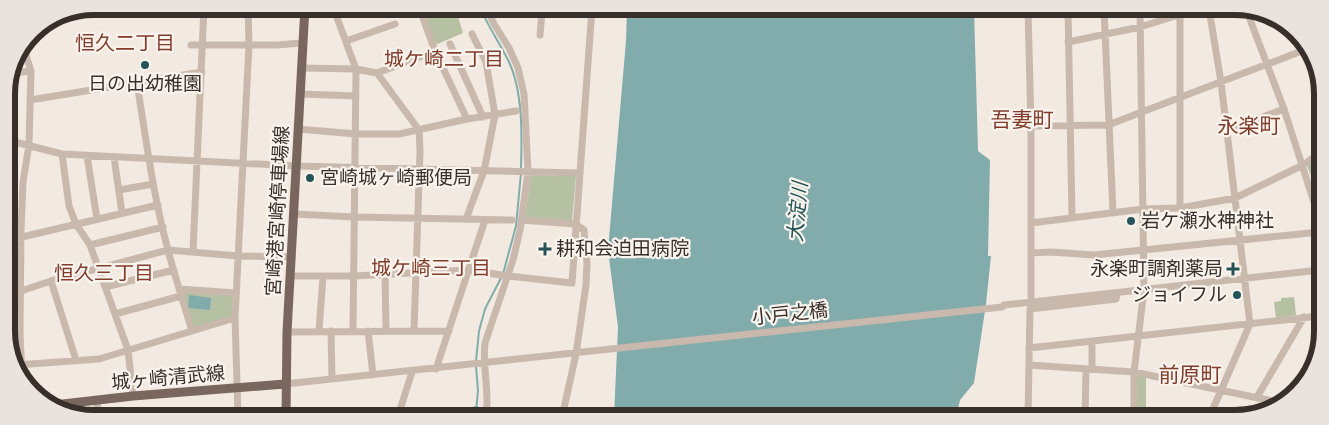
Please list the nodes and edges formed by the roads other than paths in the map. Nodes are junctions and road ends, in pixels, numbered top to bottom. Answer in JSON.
{"nodes":[{"id":1,"x":204,"y":15,"type":"edge"},
{"id":2,"x":248,"y":15,"type":"edge"},
{"id":3,"x":304,"y":15,"type":"edge"},
{"id":4,"x":336,"y":15,"type":"edge"},
{"id":5,"x":422,"y":15,"type":"edge"},
{"id":6,"x":490,"y":15,"type":"edge"},
{"id":7,"x":542,"y":15,"type":"edge"},
{"id":8,"x":591,"y":15,"type":"edge"},
{"id":9,"x":1028,"y":15,"type":"edge"},
{"id":10,"x":1068,"y":15,"type":"edge"},
{"id":11,"x":1104,"y":15,"type":"edge"},
{"id":12,"x":1140,"y":15,"type":"edge"},
{"id":13,"x":1172,"y":15,"type":"edge"},
{"id":14,"x":1180,"y":15,"type":"edge"},
{"id":15,"x":1210,"y":15,"type":"edge"},
{"id":16,"x":1249,"y":17,"type":"edge"},
{"id":17,"x":395,"y":24,"type":"dead end"},
{"id":18,"x":1140,"y":27,"type":"junction"},
{"id":19,"x":472,"y":34,"type":"dead end"},
{"id":20,"x":1106,"y":34,"type":"junction"},
{"id":21,"x":540,"y":36,"type":"dead end"},
{"id":22,"x":346,"y":41,"type":"junction"},
{"id":23,"x":1068,"y":42,"type":"junction"},
{"id":24,"x":302,"y":43,"type":"junction"},
{"id":25,"x":203,"y":44,"type":"junction"},
{"id":26,"x":450,"y":44,"type":"dead end"},
{"id":27,"x":191,"y":45,"type":"dead end"},
{"id":28,"x":249,"y":45,"type":"junction"},
{"id":29,"x":435,"y":51,"type":"junction"},
{"id":30,"x":1302,"y":51,"type":"edge"},
{"id":31,"x":26,"y":55,"type":"edge"},
{"id":32,"x":1266,"y":65,"type":"junction"},
{"id":33,"x":302,"y":68,"type":"junction"},
{"id":34,"x":356,"y":69,"type":"junction"},
{"id":35,"x":31,"y":71,"type":"junction"},
{"id":36,"x":19,"y":72,"type":"edge"},
{"id":37,"x":202,"y":72,"type":"junction"},
{"id":38,"x":377,"y":73,"type":"junction"},
{"id":39,"x":1221,"y":82,"type":"junction"},
{"id":40,"x":137,"y":83,"type":"junction"},
{"id":41,"x":300,"y":94,"type":"junction"},
{"id":42,"x":356,"y":96,"type":"junction"},
{"id":43,"x":1180,"y":97,"type":"junction"},
{"id":44,"x":30,"y":100,"type":"junction"},
{"id":45,"x":1284,"y":109,"type":"junction"},
{"id":46,"x":516,"y":111,"type":"dead end"},
{"id":47,"x":1143,"y":111,"type":"junction"},
{"id":48,"x":495,"y":115,"type":"junction"},
{"id":49,"x":483,"y":117,"type":"junction"},
{"id":50,"x":467,"y":120,"type":"junction"},
{"id":51,"x":1108,"y":125,"type":"junction"},
{"id":52,"x":1031,"y":126,"type":"junction"},
{"id":53,"x":1070,"y":126,"type":"junction"},
{"id":54,"x":298,"y":129,"type":"junction"},
{"id":55,"x":419,"y":130,"type":"junction"},
{"id":56,"x":1227,"y":130,"type":"junction"},
{"id":57,"x":356,"y":134,"type":"junction"},
{"id":58,"x":15,"y":142,"type":"edge"},
{"id":59,"x":29,"y":145,"type":"junction"},
{"id":60,"x":62,"y":154,"type":"junction"},
{"id":61,"x":87,"y":156,"type":"junction"},
{"id":62,"x":114,"y":157,"type":"junction"},
{"id":63,"x":1314,"y":157,"type":"edge"},
{"id":64,"x":148,"y":158,"type":"junction"},
{"id":65,"x":198,"y":161,"type":"junction"},
{"id":66,"x":243,"y":163,"type":"junction"},
{"id":67,"x":1303,"y":164,"type":"junction"},
{"id":68,"x":297,"y":166,"type":"junction"},
{"id":69,"x":354,"y":167,"type":"junction"},
{"id":70,"x":420,"y":168,"type":"junction"},
{"id":71,"x":484,"y":171,"type":"junction"},
{"id":72,"x":528,"y":172,"type":"junction"},
{"id":73,"x":580,"y":173,"type":"junction"},
{"id":74,"x":153,"y":184,"type":"junction"},
{"id":75,"x":119,"y":190,"type":"junction"},
{"id":76,"x":1236,"y":198,"type":"junction"},
{"id":77,"x":1314,"y":201,"type":"edge"},
{"id":78,"x":158,"y":205,"type":"junction"},
{"id":79,"x":1180,"y":208,"type":"junction"},
{"id":80,"x":1143,"y":209,"type":"junction"},
{"id":81,"x":122,"y":213,"type":"junction"},
{"id":82,"x":1113,"y":213,"type":"junction"},
{"id":83,"x":295,"y":214,"type":"junction"},
{"id":84,"x":354,"y":217,"type":"junction"},
{"id":85,"x":1072,"y":217,"type":"junction"},
{"id":86,"x":98,"y":219,"type":"junction"},
{"id":87,"x":418,"y":219,"type":"junction"},
{"id":88,"x":466,"y":219,"type":"junction"},
{"id":89,"x":486,"y":220,"type":"junction"},
{"id":90,"x":512,"y":220,"type":"dead end"},
{"id":91,"x":521,"y":220,"type":"junction"},
{"id":92,"x":1031,"y":223,"type":"junction"},
{"id":93,"x":76,"y":224,"type":"junction"},
{"id":94,"x":575,"y":224,"type":"junction"},
{"id":95,"x":163,"y":227,"type":"junction"},
{"id":96,"x":1314,"y":233,"type":"edge"},
{"id":97,"x":15,"y":237,"type":"edge"},
{"id":98,"x":22,"y":237,"type":"junction"},
{"id":99,"x":1240,"y":240,"type":"junction"},
{"id":100,"x":90,"y":245,"type":"junction"},
{"id":101,"x":1144,"y":249,"type":"junction"},
{"id":102,"x":168,"y":250,"type":"junction"},
{"id":103,"x":193,"y":251,"type":"junction"},
{"id":104,"x":1031,"y":253,"type":"junction"},
{"id":105,"x":238,"y":256,"type":"junction"},
{"id":106,"x":292,"y":257,"type":"junction"},
{"id":107,"x":98,"y":268,"type":"junction"},
{"id":108,"x":174,"y":270,"type":"junction"},
{"id":109,"x":468,"y":270,"type":"junction"},
{"id":110,"x":1314,"y":271,"type":"edge"},
{"id":111,"x":416,"y":272,"type":"junction"},
{"id":112,"x":385,"y":274,"type":"junction"},
{"id":113,"x":291,"y":276,"type":"junction"},
{"id":114,"x":323,"y":276,"type":"junction"},
{"id":115,"x":353,"y":276,"type":"junction"},
{"id":116,"x":508,"y":276,"type":"junction"},
{"id":117,"x":1245,"y":280,"type":"junction"},
{"id":118,"x":51,"y":281,"type":"junction"},
{"id":119,"x":105,"y":287,"type":"junction"},
{"id":120,"x":1144,"y":290,"type":"junction"},
{"id":121,"x":21,"y":291,"type":"junction"},
{"id":122,"x":180,"y":293,"type":"junction"},
{"id":123,"x":236,"y":293,"type":"junction"},
{"id":124,"x":1117,"y":294,"type":"junction"},
{"id":125,"x":1031,"y":296,"type":"dead end"},
{"id":126,"x":115,"y":314,"type":"junction"},
{"id":127,"x":1314,"y":317,"type":"edge"},
{"id":128,"x":235,"y":318,"type":"junction"},
{"id":129,"x":1304,"y":318,"type":"junction"},
{"id":130,"x":1250,"y":324,"type":"junction"},
{"id":131,"x":192,"y":331,"type":"junction"},
{"id":132,"x":353,"y":331,"type":"junction"},
{"id":133,"x":368,"y":331,"type":"junction"},
{"id":134,"x":386,"y":331,"type":"junction"},
{"id":135,"x":414,"y":331,"type":"junction"},
{"id":136,"x":449,"y":331,"type":"junction"},
{"id":137,"x":287,"y":332,"type":"junction"},
{"id":138,"x":320,"y":332,"type":"junction"},
{"id":139,"x":331,"y":332,"type":"junction"},
{"id":140,"x":15,"y":334,"type":"edge"},
{"id":141,"x":20,"y":334,"type":"junction"},
{"id":142,"x":1139,"y":336,"type":"junction"},
{"id":143,"x":1092,"y":341,"type":"junction"},
{"id":144,"x":1029,"y":348,"type":"junction"},
{"id":145,"x":128,"y":350,"type":"junction"},
{"id":146,"x":579,"y":354,"type":"junction"},
{"id":147,"x":19,"y":357,"type":"edge"},
{"id":148,"x":76,"y":360,"type":"junction"},
{"id":149,"x":484,"y":364,"type":"junction"},
{"id":150,"x":22,"y":365,"type":"edge"},
{"id":151,"x":1029,"y":365,"type":"junction"},
{"id":152,"x":436,"y":369,"type":"junction"},
{"id":153,"x":1089,"y":369,"type":"junction"},
{"id":154,"x":412,"y":372,"type":"junction"},
{"id":155,"x":1134,"y":372,"type":"junction"},
{"id":156,"x":373,"y":375,"type":"junction"},
{"id":157,"x":332,"y":379,"type":"junction"},
{"id":158,"x":285,"y":384,"type":"junction"},
{"id":159,"x":238,"y":388,"type":"junction"},
{"id":160,"x":1221,"y":390,"type":"junction"},
{"id":161,"x":134,"y":396,"type":"junction"},
{"id":162,"x":1257,"y":397,"type":"junction"},
{"id":163,"x":97,"y":400,"type":"junction"},
{"id":164,"x":1271,"y":400,"type":"edge"},
{"id":165,"x":64,"y":404,"type":"edge"},
{"id":166,"x":98,"y":410,"type":"edge"},
{"id":167,"x":238,"y":410,"type":"edge"},
{"id":168,"x":286,"y":410,"type":"edge"},
{"id":169,"x":400,"y":410,"type":"edge"},
{"id":170,"x":486,"y":410,"type":"edge"},
{"id":171,"x":564,"y":410,"type":"edge"},
{"id":172,"x":1028,"y":410,"type":"edge"},
{"id":173,"x":1085,"y":410,"type":"edge"},
{"id":174,"x":1134,"y":410,"type":"edge"},
{"id":175,"x":1212,"y":410,"type":"edge"}],
"edges":[{"from":1,"to":25,"type":"street"},
{"from":2,"to":28,"type":"street"},
{"from":3,"to":24,"type":"main road","name":"宮崎港宮崎停車場線"},
{"from":4,"to":22,"type":"street"},
{"from":5,"to":29,"type":"street"},
{"from":6,"to":72,"type":"street"},
{"from":7,"to":21,"type":"street"},
{"from":8,"to":73,"type":"street"},
{"from":9,"to":52,"type":"street"},
{"from":10,"to":23,"type":"street"},
{"from":11,"to":20,"type":"street"},
{"from":12,"to":18,"type":"street"},
{"from":13,"to":18,"type":"street"},
{"from":14,"to":43,"type":"street"},
{"from":15,"to":39,"type":"street"},
{"from":16,"to":32,"type":"street"},
{"from":17,"to":22,"type":"street"},
{"from":18,"to":20,"type":"street"},
{"from":18,"to":47,"type":"street"},
{"from":19,"to":48,"type":"street"},
{"from":20,"to":23,"type":"street"},
{"from":20,"to":51,"type":"street"},
{"from":22,"to":34,"type":"street"},
{"from":23,"to":53,"type":"street"},
{"from":24,"to":28,"type":"street"},
{"from":24,"to":33,"type":"main road","name":"宮崎港宮崎停車場線"},
{"from":25,"to":27,"type":"street"},
{"from":25,"to":28,"type":"street"},
{"from":25,"to":37,"type":"street"},
{"from":26,"to":49,"type":"street"},
{"from":28,"to":66,"type":"street"},
{"from":29,"to":38,"type":"street"},
{"from":29,"to":50,"type":"street"},
{"from":30,"to":32,"type":"street"},
{"from":31,"to":35,"type":"street"},
{"from":32,"to":39,"type":"street"},
{"from":32,"to":45,"type":"street"},
{"from":33,"to":34,"type":"street"},
{"from":33,"to":41,"type":"main road","name":"宮崎港宮崎停車場線"},
{"from":34,"to":38,"type":"street"},
{"from":34,"to":42,"type":"street"},
{"from":35,"to":36,"type":"street"},
{"from":35,"to":44,"type":"street"},
{"from":37,"to":40,"type":"street"},
{"from":37,"to":65,"type":"street"},
{"from":38,"to":55,"type":"street"},
{"from":39,"to":43,"type":"street"},
{"from":39,"to":56,"type":"street"},
{"from":40,"to":44,"type":"street"},
{"from":40,"to":64,"type":"street"},
{"from":41,"to":42,"type":"street"},
{"from":41,"to":54,"type":"main road","name":"宮崎港宮崎停車場線"},
{"from":42,"to":57,"type":"street"},
{"from":43,"to":47,"type":"street"},
{"from":43,"to":79,"type":"street"},
{"from":44,"to":59,"type":"street"},
{"from":45,"to":56,"type":"street"},
{"from":45,"to":67,"type":"street"},
{"from":46,"to":48,"type":"street"},
{"from":47,"to":51,"type":"street"},
{"from":47,"to":80,"type":"street"},
{"from":48,"to":49,"type":"street"},
{"from":48,"to":71,"type":"street"},
{"from":49,"to":50,"type":"street"},
{"from":50,"to":55,"type":"street"},
{"from":51,"to":53,"type":"street"},
{"from":51,"to":82,"type":"street"},
{"from":52,"to":53,"type":"street"},
{"from":52,"to":92,"type":"street"},
{"from":53,"to":85,"type":"street"},
{"from":54,"to":57,"type":"street"},
{"from":54,"to":68,"type":"main road","name":"宮崎港宮崎停車場線"},
{"from":55,"to":57,"type":"street"},
{"from":55,"to":70,"type":"street"},
{"from":56,"to":76,"type":"street"},
{"from":57,"to":69,"type":"street"},
{"from":58,"to":59,"type":"street"},
{"from":59,"to":60,"type":"street"},
{"from":59,"to":98,"type":"street"},
{"from":60,"to":61,"type":"street"},
{"from":60,"to":93,"type":"street"},
{"from":61,"to":62,"type":"street"},
{"from":61,"to":86,"type":"street"},
{"from":62,"to":64,"type":"street"},
{"from":62,"to":75,"type":"street"},
{"from":63,"to":67,"type":"street"},
{"from":64,"to":65,"type":"street"},
{"from":64,"to":74,"type":"street"},
{"from":65,"to":66,"type":"street"},
{"from":65,"to":103,"type":"street"},
{"from":66,"to":68,"type":"street"},
{"from":66,"to":105,"type":"street"},
{"from":67,"to":76,"type":"street"},
{"from":67,"to":77,"type":"street"},
{"from":68,"to":69,"type":"street"},
{"from":68,"to":83,"type":"main road","name":"宮崎港宮崎停車場線"},
{"from":69,"to":70,"type":"street"},
{"from":69,"to":84,"type":"street"},
{"from":70,"to":71,"type":"street"},
{"from":70,"to":87,"type":"street"},
{"from":71,"to":72,"type":"street"},
{"from":71,"to":88,"type":"street"},
{"from":72,"to":73,"type":"street"},
{"from":72,"to":91,"type":"street"},
{"from":73,"to":94,"type":"street"},
{"from":74,"to":75,"type":"street"},
{"from":74,"to":78,"type":"street"},
{"from":75,"to":81,"type":"street"},
{"from":76,"to":79,"type":"street"},
{"from":76,"to":99,"type":"street"},
{"from":78,"to":81,"type":"street"},
{"from":78,"to":95,"type":"street"},
{"from":79,"to":80,"type":"street"},
{"from":80,"to":82,"type":"street"},
{"from":80,"to":101,"type":"street"},
{"from":81,"to":86,"type":"street"},
{"from":82,"to":85,"type":"street"},
{"from":83,"to":84,"type":"street"},
{"from":83,"to":106,"type":"main road","name":"宮崎港宮崎停車場線"},
{"from":84,"to":87,"type":"street"},
{"from":84,"to":115,"type":"street"},
{"from":85,"to":92,"type":"street"},
{"from":86,"to":93,"type":"street"},
{"from":87,"to":88,"type":"street"},
{"from":87,"to":111,"type":"street"},
{"from":88,"to":89,"type":"street"},
{"from":89,"to":90,"type":"street"},
{"from":89,"to":109,"type":"street"},
{"from":91,"to":94,"type":"street"},
{"from":91,"to":116,"type":"street"},
{"from":92,"to":104,"type":"street"},
{"from":93,"to":98,"type":"street"},
{"from":93,"to":100,"type":"street"},
{"from":94,"to":116,"type":"street"},
{"from":94,"to":146,"type":"street"},
{"from":95,"to":100,"type":"street"},
{"from":95,"to":102,"type":"street"},
{"from":96,"to":99,"type":"street"},
{"from":97,"to":98,"type":"street"},
{"from":98,"to":121,"type":"street"},
{"from":99,"to":101,"type":"street"},
{"from":99,"to":117,"type":"street"},
{"from":100,"to":107,"type":"street"},
{"from":101,"to":104,"type":"street"},
{"from":101,"to":120,"type":"street"},
{"from":102,"to":103,"type":"street"},
{"from":102,"to":107,"type":"street"},
{"from":102,"to":108,"type":"street"},
{"from":103,"to":105,"type":"street"},
{"from":104,"to":125,"type":"street"},
{"from":105,"to":106,"type":"street"},
{"from":105,"to":123,"type":"street"},
{"from":106,"to":113,"type":"main road","name":"宮崎港宮崎停車場線"},
{"from":107,"to":118,"type":"street"},
{"from":107,"to":119,"type":"street"},
{"from":108,"to":119,"type":"street"},
{"from":108,"to":122,"type":"street"},
{"from":109,"to":111,"type":"street"},
{"from":109,"to":116,"type":"street"},
{"from":109,"to":136,"type":"street"},
{"from":110,"to":117,"type":"street"},
{"from":111,"to":112,"type":"street"},
{"from":111,"to":135,"type":"street"},
{"from":112,"to":115,"type":"street"},
{"from":112,"to":134,"type":"street"},
{"from":113,"to":114,"type":"street"},
{"from":113,"to":137,"type":"main road","name":"宮崎港宮崎停車場線"},
{"from":114,"to":115,"type":"street"},
{"from":114,"to":138,"type":"street"},
{"from":115,"to":132,"type":"street"},
{"from":116,"to":149,"type":"street"},
{"from":117,"to":120,"type":"street"},
{"from":117,"to":130,"type":"street"},
{"from":118,"to":121,"type":"street"},
{"from":118,"to":148,"type":"street"},
{"from":119,"to":126,"type":"street"},
{"from":120,"to":124,"type":"street"},
{"from":120,"to":142,"type":"street"},
{"from":121,"to":141,"type":"street"},
{"from":122,"to":123,"type":"street"},
{"from":122,"to":126,"type":"street"},
{"from":122,"to":131,"type":"street"},
{"from":123,"to":128,"type":"street"},
{"from":124,"to":144,"type":"street"},
{"from":124,"to":146,"type":"street","name":"小戸之橋"},
{"from":126,"to":145,"type":"street"},
{"from":127,"to":129,"type":"street"},
{"from":128,"to":131,"type":"street"},
{"from":128,"to":159,"type":"street"},
{"from":129,"to":130,"type":"street"},
{"from":129,"to":162,"type":"street"},
{"from":130,"to":142,"type":"street"},
{"from":130,"to":160,"type":"street"},
{"from":131,"to":145,"type":"street"},
{"from":132,"to":133,"type":"street"},
{"from":132,"to":139,"type":"street"},
{"from":133,"to":134,"type":"street"},
{"from":133,"to":156,"type":"street"},
{"from":134,"to":135,"type":"street"},
{"from":135,"to":136,"type":"street"},
{"from":136,"to":152,"type":"street"},
{"from":137,"to":138,"type":"street"},
{"from":137,"to":158,"type":"main road","name":"宮崎港宮崎停車場線"},
{"from":138,"to":139,"type":"street"},
{"from":139,"to":157,"type":"street"},
{"from":140,"to":141,"type":"street"},
{"from":141,"to":147,"type":"street"},
{"from":142,"to":143,"type":"street"},
{"from":142,"to":155,"type":"street"},
{"from":143,"to":144,"type":"street"},
{"from":143,"to":153,"type":"street"},
{"from":144,"to":151,"type":"street"},
{"from":145,"to":148,"type":"street"},
{"from":145,"to":161,"type":"street"},
{"from":146,"to":149,"type":"street","name":"小戸之橋"},
{"from":146,"to":171,"type":"street"},
{"from":148,"to":150,"type":"street"},
{"from":149,"to":152,"type":"street","name":"小戸之橋"},
{"from":149,"to":170,"type":"street"},
{"from":151,"to":153,"type":"street"},
{"from":151,"to":172,"type":"street"},
{"from":152,"to":154,"type":"street","name":"小戸之橋"},
{"from":153,"to":155,"type":"street"},
{"from":153,"to":173,"type":"street"},
{"from":154,"to":156,"type":"street","name":"小戸之橋"},
{"from":154,"to":169,"type":"street"},
{"from":155,"to":160,"type":"street"},
{"from":155,"to":174,"type":"street"},
{"from":156,"to":157,"type":"street","name":"小戸之橋"},
{"from":157,"to":158,"type":"street","name":"小戸之橋"},
{"from":158,"to":159,"type":"main road","name":"城ヶ崎清武線"},
{"from":158,"to":168,"type":"main road","name":"宮崎港宮崎停車場線"},
{"from":159,"to":161,"type":"main road","name":"城ヶ崎清武線"},
{"from":159,"to":167,"type":"street"},
{"from":160,"to":162,"type":"street"},
{"from":160,"to":175,"type":"street"},
{"from":161,"to":163,"type":"main road","name":"城ヶ崎清武線"},
{"from":162,"to":164,"type":"street"},
{"from":163,"to":165,"type":"main road","name":"城ヶ崎清武線"},
{"from":163,"to":166,"type":"street"}]}
